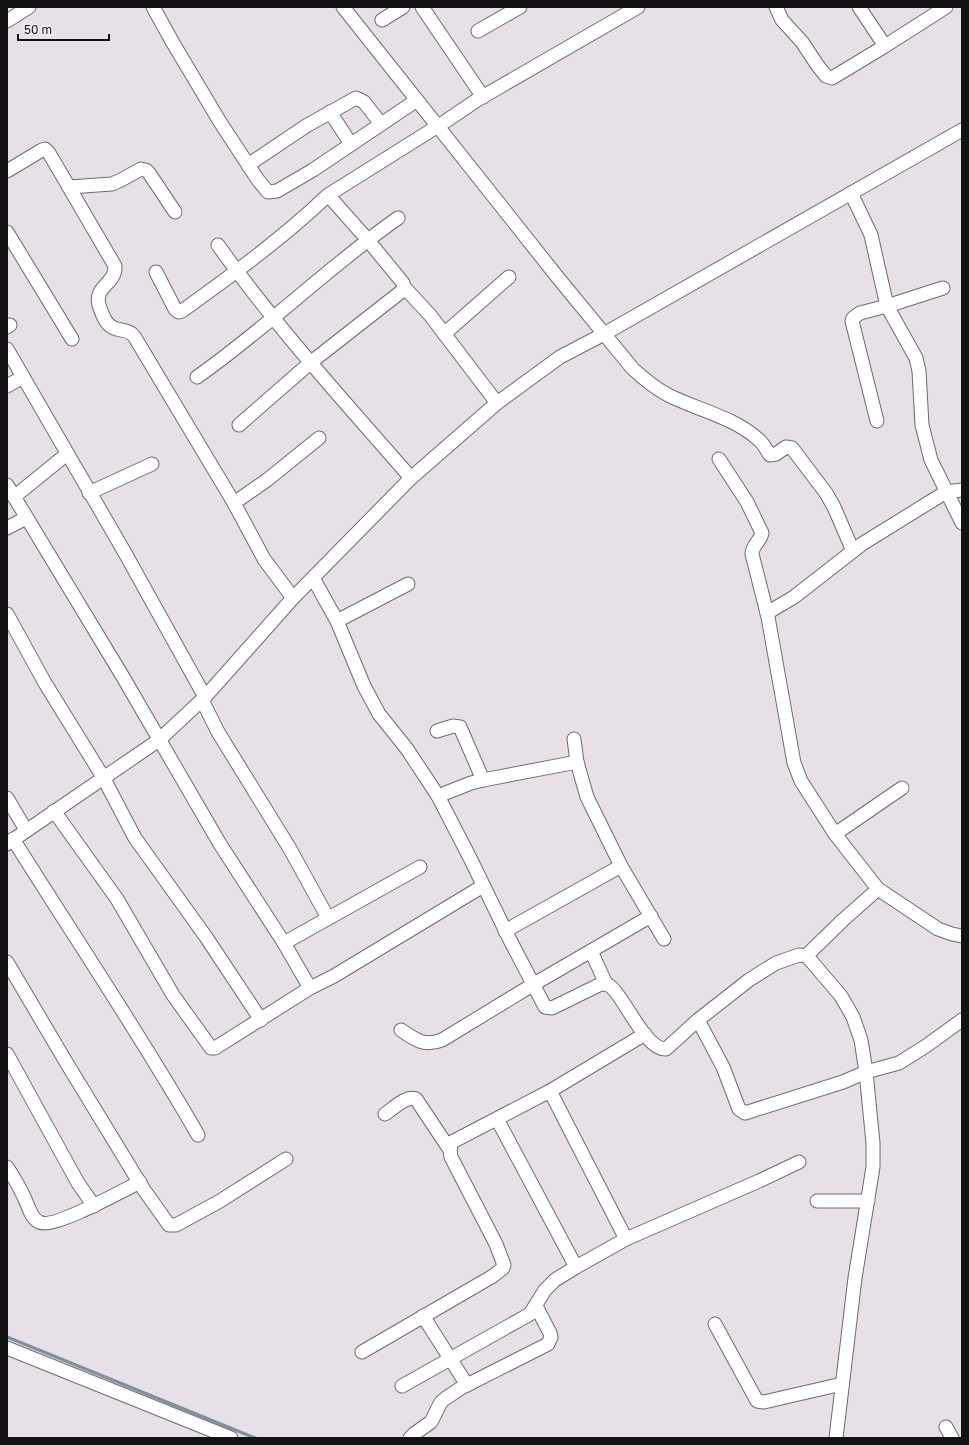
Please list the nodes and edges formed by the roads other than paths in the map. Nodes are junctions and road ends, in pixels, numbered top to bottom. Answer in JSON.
{"nodes":[{"id":1,"x":29,"y":7,"type":"edge"},
{"id":2,"x":153,"y":7,"type":"edge"},
{"id":3,"x":343,"y":7,"type":"edge"},
{"id":4,"x":403,"y":7,"type":"edge"},
{"id":5,"x":422,"y":7,"type":"edge"},
{"id":6,"x":520,"y":7,"type":"edge"},
{"id":7,"x":638,"y":7,"type":"edge"},
{"id":8,"x":776,"y":7,"type":"edge"},
{"id":9,"x":859,"y":7,"type":"edge"},
{"id":10,"x":939,"y":9,"type":"edge"},
{"id":11,"x":382,"y":20,"type":"dead end"},
{"id":12,"x":7,"y":21,"type":"edge"},
{"id":13,"x":478,"y":31,"type":"dead end"},
{"id":14,"x":884,"y":46,"type":"junction"},
{"id":15,"x":482,"y":97,"type":"junction"},
{"id":16,"x":417,"y":100,"type":"junction"},
{"id":17,"x":330,"y":112,"type":"junction"},
{"id":18,"x":445,"y":122,"type":"junction"},
{"id":19,"x":381,"y":124,"type":"junction"},
{"id":20,"x":962,"y":130,"type":"edge"},
{"id":21,"x":351,"y":144,"type":"junction"},
{"id":22,"x":248,"y":165,"type":"junction"},
{"id":23,"x":7,"y":171,"type":"edge"},
{"id":24,"x":69,"y":187,"type":"junction"},
{"id":25,"x":851,"y":193,"type":"junction"},
{"id":26,"x":328,"y":195,"type":"junction"},
{"id":27,"x":175,"y":212,"type":"dead end"},
{"id":28,"x":398,"y":218,"type":"dead end"},
{"id":29,"x":7,"y":232,"type":"edge"},
{"id":30,"x":368,"y":239,"type":"junction"},
{"id":31,"x":218,"y":245,"type":"dead end"},
{"id":32,"x":12,"y":253,"type":"edge"},
{"id":33,"x":156,"y":272,"type":"dead end"},
{"id":34,"x":237,"y":272,"type":"junction"},
{"id":35,"x":509,"y":277,"type":"dead end"},
{"id":36,"x":404,"y":287,"type":"junction"},
{"id":37,"x":943,"y":288,"type":"dead end"},
{"id":38,"x":887,"y":306,"type":"junction"},
{"id":39,"x":274,"y":318,"type":"junction"},
{"id":40,"x":444,"y":334,"type":"junction"},
{"id":41,"x":604,"y":334,"type":"junction"},
{"id":42,"x":72,"y":339,"type":"dead end"},
{"id":43,"x":7,"y":349,"type":"edge"},
{"id":44,"x":310,"y":363,"type":"junction"},
{"id":45,"x":23,"y":377,"type":"junction"},
{"id":46,"x":197,"y":377,"type":"dead end"},
{"id":47,"x":7,"y":386,"type":"edge"},
{"id":48,"x":497,"y":403,"type":"junction"},
{"id":49,"x":877,"y":422,"type":"dead end"},
{"id":50,"x":239,"y":425,"type":"dead end"},
{"id":51,"x":319,"y":438,"type":"dead end"},
{"id":52,"x":68,"y":454,"type":"junction"},
{"id":53,"x":719,"y":459,"type":"dead end"},
{"id":54,"x":152,"y":464,"type":"dead end"},
{"id":55,"x":411,"y":478,"type":"junction"},
{"id":56,"x":7,"y":485,"type":"edge"},
{"id":57,"x":962,"y":490,"type":"edge"},
{"id":58,"x":946,"y":492,"type":"junction"},
{"id":59,"x":89,"y":493,"type":"junction"},
{"id":60,"x":14,"y":497,"type":"junction"},
{"id":61,"x":234,"y":503,"type":"junction"},
{"id":62,"x":26,"y":518,"type":"junction"},
{"id":63,"x":962,"y":523,"type":"edge"},
{"id":64,"x":7,"y":528,"type":"edge"},
{"id":65,"x":853,"y":551,"type":"junction"},
{"id":66,"x":313,"y":578,"type":"junction"},
{"id":67,"x":408,"y":584,"type":"dead end"},
{"id":68,"x":293,"y":598,"type":"junction"},
{"id":69,"x":767,"y":613,"type":"junction"},
{"id":70,"x":7,"y":614,"type":"edge"},
{"id":71,"x":337,"y":621,"type":"junction"},
{"id":72,"x":204,"y":699,"type":"junction"},
{"id":73,"x":438,"y":731,"type":"dead end"},
{"id":74,"x":574,"y":739,"type":"dead end"},
{"id":75,"x":159,"y":740,"type":"junction"},
{"id":76,"x":577,"y":762,"type":"junction"},
{"id":77,"x":103,"y":777,"type":"junction"},
{"id":78,"x":483,"y":780,"type":"junction"},
{"id":79,"x":902,"y":788,"type":"dead end"},
{"id":80,"x":438,"y":796,"type":"junction"},
{"id":81,"x":7,"y":798,"type":"edge"},
{"id":82,"x":54,"y":811,"type":"junction"},
{"id":83,"x":26,"y":830,"type":"junction"},
{"id":84,"x":835,"y":834,"type":"junction"},
{"id":85,"x":10,"y":841,"type":"edge"},
{"id":86,"x":621,"y":866,"type":"junction"},
{"id":87,"x":420,"y":867,"type":"dead end"},
{"id":88,"x":484,"y":886,"type":"junction"},
{"id":89,"x":878,"y":889,"type":"junction"},
{"id":90,"x":651,"y":916,"type":"junction"},
{"id":91,"x":328,"y":918,"type":"junction"},
{"id":92,"x":505,"y":931,"type":"junction"},
{"id":93,"x":962,"y":936,"type":"edge"},
{"id":94,"x":664,"y":939,"type":"dead end"},
{"id":95,"x":284,"y":943,"type":"junction"},
{"id":96,"x":591,"y":951,"type":"junction"},
{"id":97,"x":806,"y":956,"type":"junction"},
{"id":98,"x":7,"y":962,"type":"edge"},
{"id":99,"x":534,"y":984,"type":"junction"},
{"id":100,"x":606,"y":984,"type":"junction"},
{"id":101,"x":310,"y":988,"type":"junction"},
{"id":102,"x":261,"y":1020,"type":"junction"},
{"id":103,"x":698,"y":1020,"type":"junction"},
{"id":104,"x":962,"y":1020,"type":"edge"},
{"id":105,"x":401,"y":1030,"type":"dead end"},
{"id":106,"x":645,"y":1034,"type":"junction"},
{"id":107,"x":7,"y":1054,"type":"edge"},
{"id":108,"x":866,"y":1072,"type":"junction"},
{"id":109,"x":550,"y":1091,"type":"junction"},
{"id":110,"x":385,"y":1114,"type":"dead end"},
{"id":111,"x":497,"y":1119,"type":"junction"},
{"id":112,"x":198,"y":1135,"type":"dead end"},
{"id":113,"x":450,"y":1150,"type":"junction"},
{"id":114,"x":286,"y":1159,"type":"dead end"},
{"id":115,"x":799,"y":1162,"type":"dead end"},
{"id":116,"x":7,"y":1167,"type":"edge"},
{"id":117,"x":140,"y":1182,"type":"junction"},
{"id":118,"x":868,"y":1201,"type":"junction"},
{"id":119,"x":817,"y":1202,"type":"dead end"},
{"id":120,"x":94,"y":1206,"type":"junction"},
{"id":121,"x":626,"y":1239,"type":"junction"},
{"id":122,"x":576,"y":1267,"type":"junction"},
{"id":123,"x":536,"y":1306,"type":"junction"},
{"id":124,"x":423,"y":1316,"type":"junction"},
{"id":125,"x":715,"y":1324,"type":"dead end"},
{"id":126,"x":7,"y":1348,"type":"edge"},
{"id":127,"x":362,"y":1352,"type":"dead end"},
{"id":128,"x":450,"y":1359,"type":"junction"},
{"id":129,"x":842,"y":1384,"type":"junction"},
{"id":130,"x":467,"y":1385,"type":"junction"},
{"id":131,"x":402,"y":1386,"type":"dead end"},
{"id":132,"x":230,"y":1438,"type":"edge"},
{"id":133,"x":410,"y":1438,"type":"edge"},
{"id":134,"x":836,"y":1438,"type":"edge"}],
"edges":[{"from":1,"to":12,"type":"street"},
{"from":2,"to":22,"type":"street"},
{"from":3,"to":16,"type":"street"},
{"from":4,"to":11,"type":"street"},
{"from":5,"to":15,"type":"street"},
{"from":6,"to":13,"type":"street"},
{"from":7,"to":15,"type":"street"},
{"from":8,"to":14,"type":"street"},
{"from":9,"to":14,"type":"street"},
{"from":10,"to":14,"type":"street"},
{"from":15,"to":18,"type":"street"},
{"from":16,"to":18,"type":"street"},
{"from":16,"to":19,"type":"street"},
{"from":17,"to":19,"type":"street"},
{"from":17,"to":21,"type":"street"},
{"from":17,"to":22,"type":"street"},
{"from":18,"to":26,"type":"street"},
{"from":18,"to":41,"type":"street"},
{"from":19,"to":21,"type":"street"},
{"from":20,"to":25,"type":"street"},
{"from":21,"to":22,"type":"street"},
{"from":23,"to":24,"type":"street"},
{"from":24,"to":27,"type":"street"},
{"from":24,"to":61,"type":"street"},
{"from":25,"to":38,"type":"street"},
{"from":25,"to":41,"type":"street"},
{"from":26,"to":30,"type":"street"},
{"from":26,"to":34,"type":"street"},
{"from":28,"to":30,"type":"street"},
{"from":29,"to":32,"type":"street"},
{"from":30,"to":36,"type":"street"},
{"from":30,"to":39,"type":"street"},
{"from":31,"to":34,"type":"street"},
{"from":32,"to":42,"type":"street"},
{"from":33,"to":34,"type":"street"},
{"from":34,"to":39,"type":"street"},
{"from":35,"to":40,"type":"street"},
{"from":36,"to":40,"type":"street"},
{"from":36,"to":44,"type":"street"},
{"from":37,"to":38,"type":"street"},
{"from":38,"to":49,"type":"street"},
{"from":38,"to":58,"type":"street"},
{"from":39,"to":44,"type":"street"},
{"from":39,"to":46,"type":"street"},
{"from":40,"to":48,"type":"street"},
{"from":41,"to":48,"type":"street"},
{"from":41,"to":65,"type":"street"},
{"from":43,"to":45,"type":"street"},
{"from":44,"to":50,"type":"street"},
{"from":44,"to":55,"type":"street"},
{"from":45,"to":47,"type":"street"},
{"from":45,"to":52,"type":"street"},
{"from":48,"to":55,"type":"street"},
{"from":51,"to":61,"type":"street"},
{"from":52,"to":59,"type":"street"},
{"from":52,"to":60,"type":"street"},
{"from":53,"to":69,"type":"street"},
{"from":54,"to":59,"type":"street"},
{"from":55,"to":66,"type":"street"},
{"from":56,"to":60,"type":"street"},
{"from":57,"to":58,"type":"street"},
{"from":58,"to":63,"type":"street"},
{"from":58,"to":65,"type":"street"},
{"from":59,"to":72,"type":"street"},
{"from":60,"to":62,"type":"street"},
{"from":61,"to":68,"type":"street"},
{"from":62,"to":64,"type":"street"},
{"from":62,"to":75,"type":"street"},
{"from":65,"to":69,"type":"street"},
{"from":66,"to":68,"type":"street"},
{"from":66,"to":71,"type":"street"},
{"from":67,"to":71,"type":"street"},
{"from":68,"to":72,"type":"street"},
{"from":69,"to":84,"type":"street"},
{"from":70,"to":77,"type":"street"},
{"from":71,"to":80,"type":"street"},
{"from":72,"to":75,"type":"street"},
{"from":72,"to":91,"type":"street"},
{"from":73,"to":78,"type":"street"},
{"from":74,"to":76,"type":"street"},
{"from":75,"to":77,"type":"street"},
{"from":75,"to":95,"type":"street"},
{"from":76,"to":78,"type":"street"},
{"from":76,"to":86,"type":"street"},
{"from":77,"to":82,"type":"street"},
{"from":77,"to":102,"type":"street"},
{"from":78,"to":80,"type":"street"},
{"from":79,"to":84,"type":"street"},
{"from":80,"to":88,"type":"street"},
{"from":81,"to":83,"type":"street"},
{"from":82,"to":83,"type":"street"},
{"from":82,"to":102,"type":"street"},
{"from":83,"to":85,"type":"street"},
{"from":84,"to":89,"type":"street"},
{"from":85,"to":112,"type":"street"},
{"from":86,"to":90,"type":"street"},
{"from":86,"to":92,"type":"street"},
{"from":87,"to":91,"type":"street"},
{"from":88,"to":92,"type":"street"},
{"from":88,"to":101,"type":"street"},
{"from":89,"to":93,"type":"street"},
{"from":89,"to":97,"type":"street"},
{"from":90,"to":94,"type":"street"},
{"from":90,"to":96,"type":"street"},
{"from":91,"to":95,"type":"street"},
{"from":92,"to":99,"type":"street"},
{"from":95,"to":101,"type":"street"},
{"from":96,"to":99,"type":"street"},
{"from":96,"to":100,"type":"street"},
{"from":97,"to":103,"type":"street"},
{"from":97,"to":108,"type":"street"},
{"from":98,"to":117,"type":"street"},
{"from":99,"to":100,"type":"street"},
{"from":99,"to":105,"type":"street"},
{"from":100,"to":106,"type":"street"},
{"from":101,"to":102,"type":"street"},
{"from":103,"to":106,"type":"street"},
{"from":103,"to":108,"type":"street"},
{"from":104,"to":108,"type":"street"},
{"from":106,"to":109,"type":"street"},
{"from":107,"to":120,"type":"street"},
{"from":108,"to":118,"type":"street"},
{"from":109,"to":111,"type":"street"},
{"from":109,"to":121,"type":"street"},
{"from":110,"to":113,"type":"street"},
{"from":111,"to":113,"type":"street"},
{"from":111,"to":122,"type":"street"},
{"from":113,"to":124,"type":"street"},
{"from":114,"to":117,"type":"street"},
{"from":115,"to":121,"type":"street"},
{"from":116,"to":120,"type":"street"},
{"from":117,"to":120,"type":"street"},
{"from":118,"to":119,"type":"street"},
{"from":118,"to":129,"type":"street"},
{"from":121,"to":122,"type":"street"},
{"from":122,"to":123,"type":"street"},
{"from":123,"to":128,"type":"street"},
{"from":123,"to":130,"type":"street"},
{"from":124,"to":127,"type":"street"},
{"from":124,"to":128,"type":"street"},
{"from":125,"to":129,"type":"street"},
{"from":126,"to":132,"type":"street"},
{"from":128,"to":130,"type":"street"},
{"from":128,"to":131,"type":"street"},
{"from":129,"to":134,"type":"street"},
{"from":130,"to":133,"type":"street"}]}
